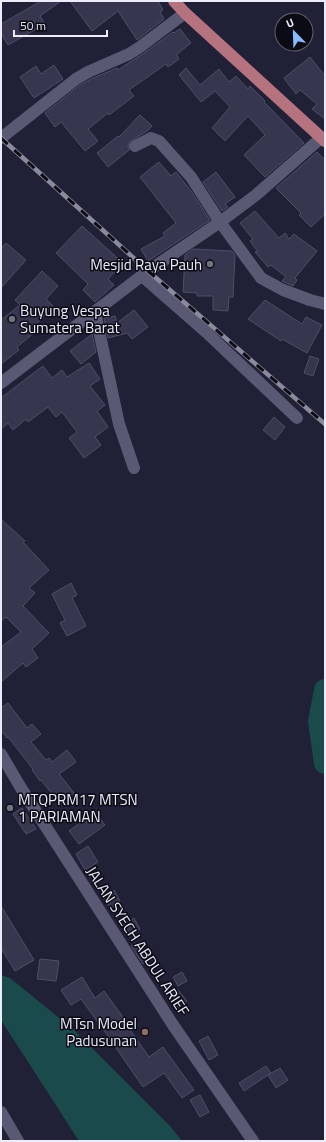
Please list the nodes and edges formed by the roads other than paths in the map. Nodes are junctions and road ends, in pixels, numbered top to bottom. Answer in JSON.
{"nodes":[{"id":1,"x":174,"y":1,"type":"edge"},
{"id":2,"x":185,"y":13,"type":"junction"},
{"id":3,"x":1,"y":138,"type":"edge"},
{"id":4,"x":323,"y":139,"type":"edge"},
{"id":5,"x":135,"y":146,"type":"dead end"},
{"id":6,"x":220,"y":222,"type":"junction"},
{"id":7,"x":142,"y":276,"type":"junction"},
{"id":8,"x":325,"y":304,"type":"edge"},
{"id":9,"x":95,"y":312,"type":"junction"},
{"id":10,"x":1,"y":383,"type":"edge"},
{"id":11,"x":297,"y":418,"type":"dead end"},
{"id":12,"x":134,"y":468,"type":"dead end"},
{"id":13,"x":1,"y":754,"type":"edge"},
{"id":14,"x":1,"y":1112,"type":"edge"},
{"id":15,"x":18,"y":1141,"type":"edge"},
{"id":16,"x":253,"y":1141,"type":"edge"}],
"edges":[{"from":1,"to":2,"type":"main road"},
{"from":2,"to":3,"type":"street"},
{"from":2,"to":4,"type":"main road"},
{"from":4,"to":6,"type":"street"},
{"from":5,"to":6,"type":"street"},
{"from":6,"to":7,"type":"street"},
{"from":6,"to":8,"type":"street"},
{"from":7,"to":9,"type":"street"},
{"from":7,"to":11,"type":"street"},
{"from":9,"to":10,"type":"street"},
{"from":9,"to":12,"type":"street"},
{"from":13,"to":16,"type":"street","name":"JALAN SYECH ABDUL ARIEF"},
{"from":14,"to":15,"type":"street"}]}
